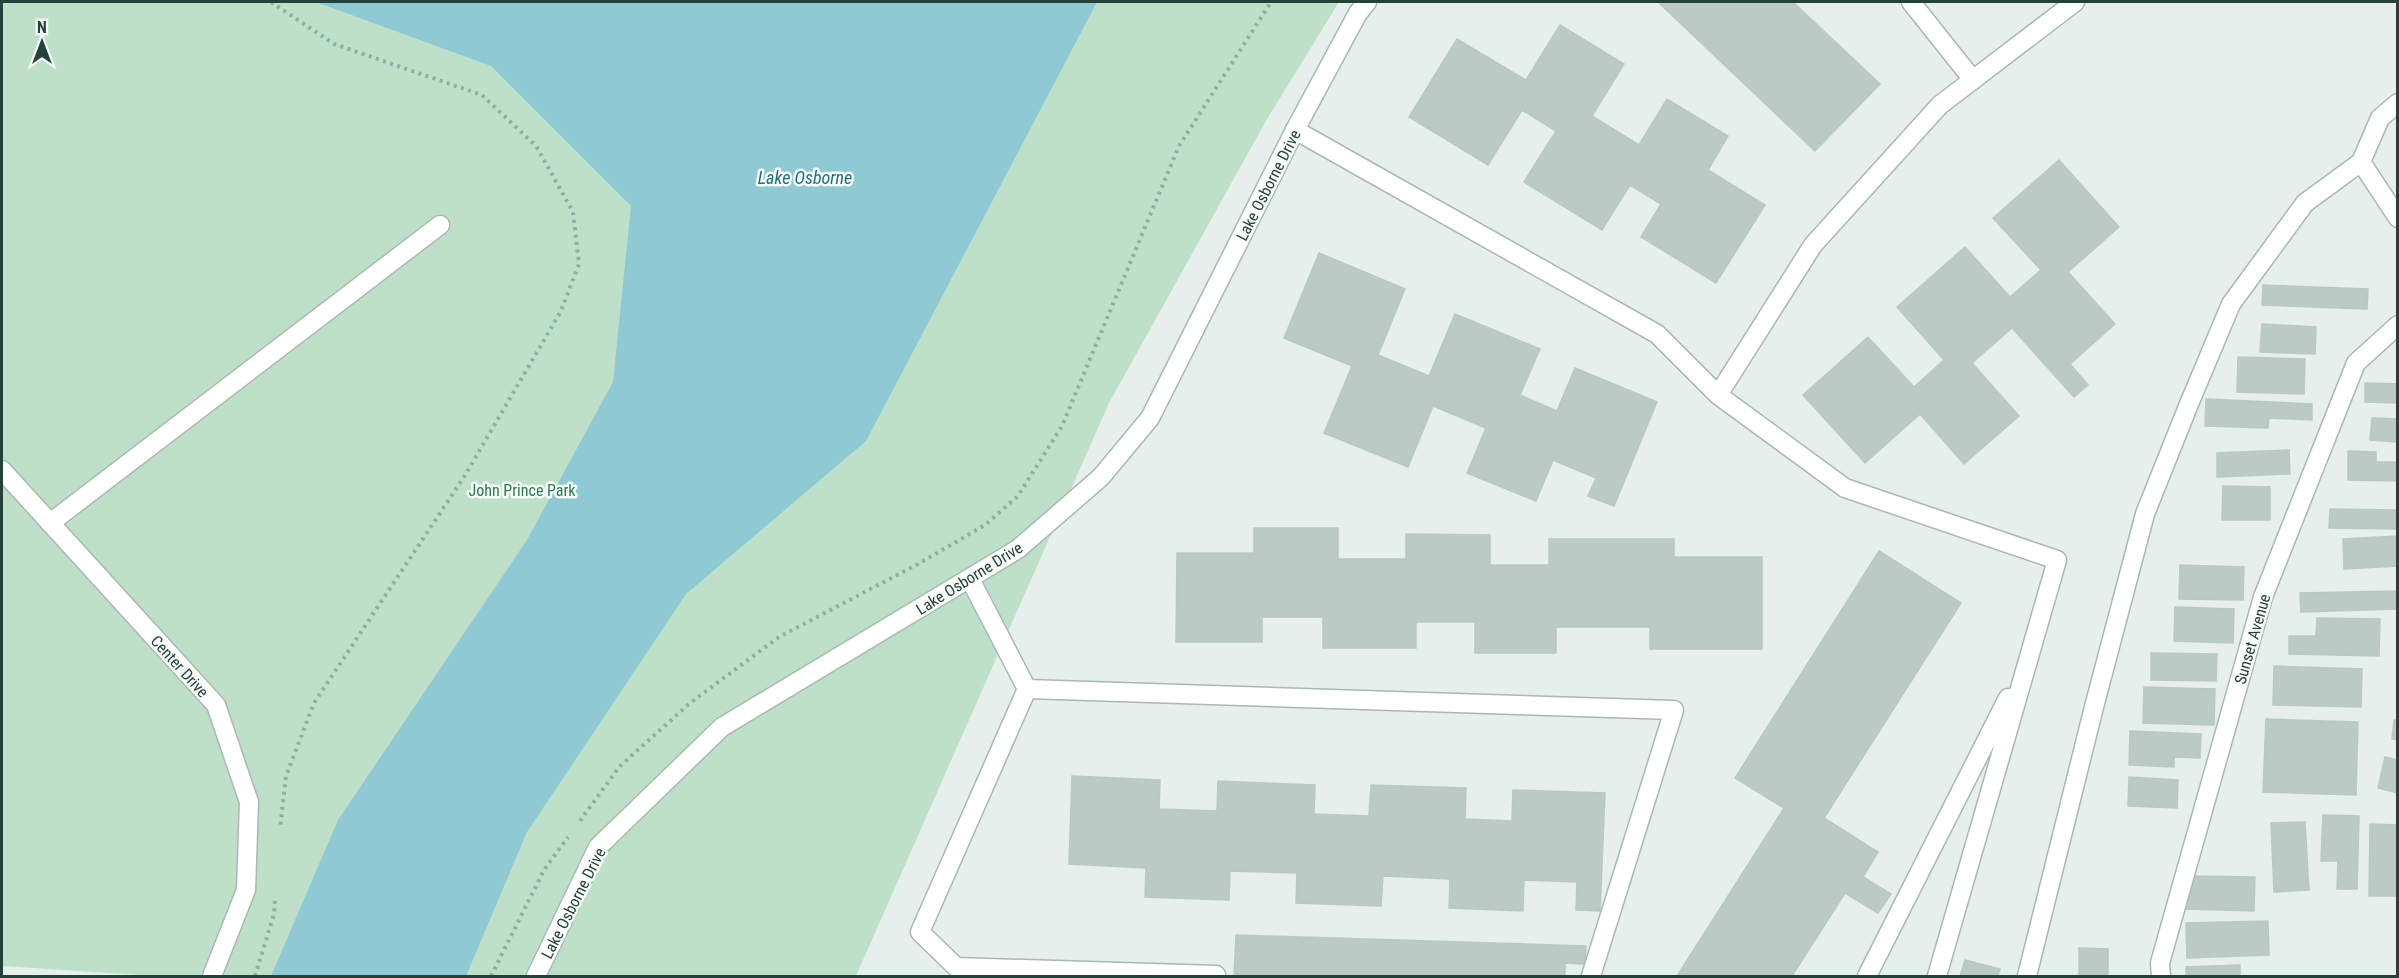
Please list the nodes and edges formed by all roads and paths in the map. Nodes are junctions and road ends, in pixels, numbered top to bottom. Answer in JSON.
{"nodes":[{"id":1,"x":271,"y":2,"type":"edge"},
{"id":2,"x":1271,"y":2,"type":"edge"},
{"id":3,"x":1367,"y":2,"type":"edge"},
{"id":4,"x":1911,"y":2,"type":"edge"},
{"id":5,"x":2075,"y":2,"type":"edge"},
{"id":6,"x":1973,"y":80,"type":"junction"},
{"id":7,"x":2397,"y":103,"type":"edge"},
{"id":8,"x":1295,"y":130,"type":"junction"},
{"id":9,"x":2361,"y":162,"type":"junction"},
{"id":10,"x":2397,"y":218,"type":"edge"},
{"id":11,"x":440,"y":225,"type":"dead end"},
{"id":12,"x":2397,"y":325,"type":"edge"},
{"id":13,"x":1718,"y":395,"type":"junction"},
{"id":14,"x":2,"y":470,"type":"edge"},
{"id":15,"x":50,"y":523,"type":"junction"},
{"id":16,"x":970,"y":579,"type":"junction"},
{"id":17,"x":2028,"y":659,"type":"junction"},
{"id":18,"x":1027,"y":689,"type":"junction"},
{"id":19,"x":578,"y":823,"type":"dead end"},
{"id":20,"x":279,"y":833,"type":"dead end"},
{"id":21,"x":571,"y":833,"type":"dead end"},
{"id":22,"x":276,"y":891,"type":"dead end"},
{"id":23,"x":213,"y":976,"type":"edge"},
{"id":24,"x":255,"y":976,"type":"edge"},
{"id":25,"x":491,"y":976,"type":"edge"},
{"id":26,"x":536,"y":976,"type":"edge"},
{"id":27,"x":1216,"y":976,"type":"edge"},
{"id":28,"x":1591,"y":976,"type":"edge"},
{"id":29,"x":1867,"y":976,"type":"edge"},
{"id":30,"x":1937,"y":976,"type":"edge"},
{"id":31,"x":2027,"y":976,"type":"edge"},
{"id":32,"x":2161,"y":976,"type":"edge"}],
"edges":[{"from":1,"to":20,"type":"path"},
{"from":2,"to":19,"type":"path"},
{"from":3,"to":8,"type":"street","name":"Lake Osborne Drive"},
{"from":4,"to":6,"type":"street"},
{"from":5,"to":6,"type":"street"},
{"from":6,"to":13,"type":"street"},
{"from":7,"to":9,"type":"street"},
{"from":8,"to":13,"type":"street"},
{"from":8,"to":16,"type":"street","name":"Lake Osborne Drive"},
{"from":9,"to":10,"type":"street"},
{"from":9,"to":31,"type":"street"},
{"from":11,"to":15,"type":"street"},
{"from":12,"to":32,"type":"street","name":"Sunset Avenue"},
{"from":13,"to":17,"type":"street"},
{"from":14,"to":15,"type":"street","name":"Center Drive"},
{"from":15,"to":23,"type":"street","name":"Center Drive"},
{"from":16,"to":18,"type":"street"},
{"from":16,"to":26,"type":"street","name":"Lake Osborne Drive"},
{"from":17,"to":29,"type":"street"},
{"from":17,"to":30,"type":"street"},
{"from":18,"to":27,"type":"street"},
{"from":18,"to":28,"type":"street"},
{"from":21,"to":25,"type":"path"},
{"from":22,"to":24,"type":"path"}]}
